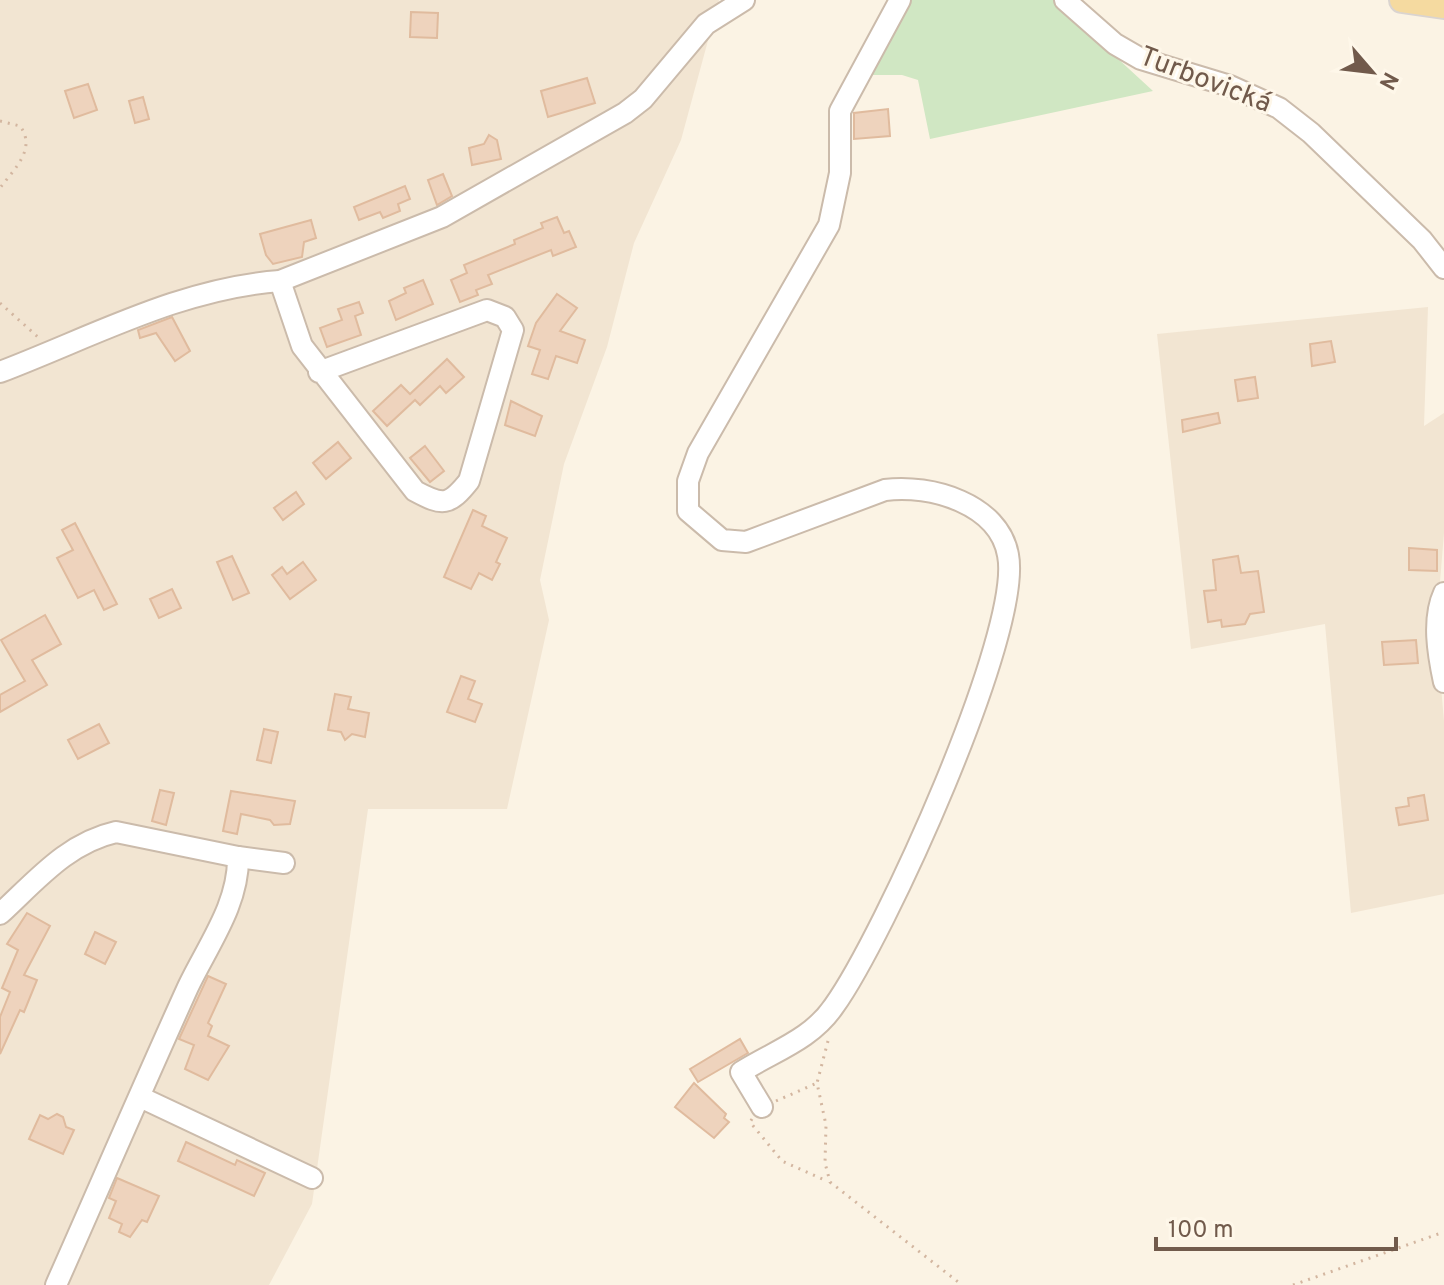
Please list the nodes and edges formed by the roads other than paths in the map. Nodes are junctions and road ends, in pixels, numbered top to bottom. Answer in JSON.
{"nodes":[{"id":1,"x":744,"y":0,"type":"edge"},
{"id":2,"x":900,"y":0,"type":"edge"},
{"id":3,"x":1065,"y":0,"type":"edge"},
{"id":4,"x":1402,"y":0,"type":"edge"},
{"id":5,"x":1444,"y":6,"type":"edge"},
{"id":6,"x":1444,"y":268,"type":"edge"},
{"id":7,"x":280,"y":281,"type":"junction"},
{"id":8,"x":0,"y":372,"type":"edge"},
{"id":9,"x":319,"y":372,"type":"junction"},
{"id":10,"x":1444,"y":593,"type":"edge"},
{"id":11,"x":1444,"y":682,"type":"edge"},
{"id":12,"x":238,"y":857,"type":"junction"},
{"id":13,"x":284,"y":863,"type":"dead end"},
{"id":14,"x":0,"y":914,"type":"edge"},
{"id":15,"x":140,"y":1097,"type":"junction"},
{"id":16,"x":762,"y":1107,"type":"road end"},
{"id":17,"x":312,"y":1178,"type":"dead end"},
{"id":18,"x":56,"y":1285,"type":"edge"}],
"edges":[{"from":1,"to":7,"type":"street"},
{"from":2,"to":16,"type":"street"},
{"from":3,"to":6,"type":"street","name":"Turbovická"},
{"from":4,"to":5,"type":"main road"},
{"from":7,"to":8,"type":"street"},
{"from":7,"to":9,"type":"street"},
{"from":9,"to":9,"type":"street"},
{"from":10,"to":11,"type":"street"},
{"from":12,"to":13,"type":"street"},
{"from":12,"to":14,"type":"street"},
{"from":12,"to":15,"type":"street"},
{"from":15,"to":17,"type":"street"},
{"from":15,"to":18,"type":"street"}]}
